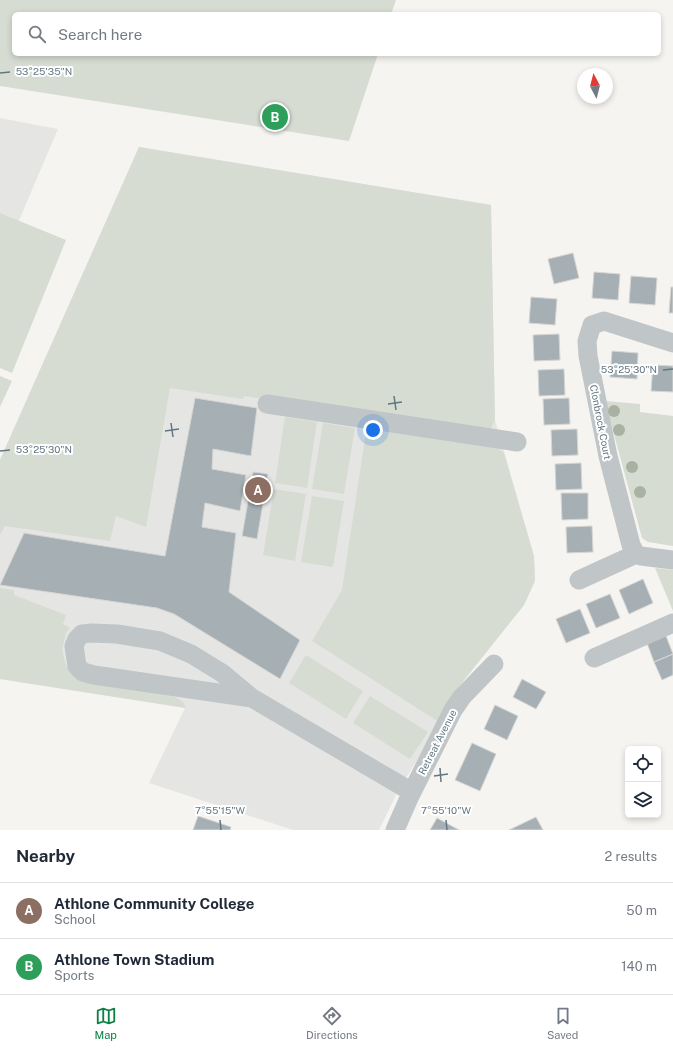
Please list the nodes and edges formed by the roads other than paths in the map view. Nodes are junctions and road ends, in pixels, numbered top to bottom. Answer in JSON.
{"nodes":[{"id":1,"x":673,"y":343,"type":"edge"},
{"id":2,"x":267,"y":404,"type":"dead end"},
{"id":3,"x":517,"y":442,"type":"dead end"},
{"id":4,"x":636,"y":554,"type":"junction"},
{"id":5,"x":673,"y":560,"type":"edge"},
{"id":6,"x":579,"y":580,"type":"dead end"},
{"id":7,"x":673,"y":623,"type":"edge"},
{"id":8,"x":594,"y":658,"type":"dead end"},
{"id":9,"x":494,"y":664,"type":"dead end"},
{"id":10,"x":252,"y":698,"type":"junction"},
{"id":11,"x":412,"y":792,"type":"junction"},
{"id":12,"x":395,"y":830,"type":"edge"}],
"edges":[{"from":1,"to":4,"type":"street","name":"Clonbrock Court"},
{"from":2,"to":3,"type":"street"},
{"from":4,"to":5,"type":"street"},
{"from":4,"to":6,"type":"street"},
{"from":7,"to":8,"type":"street"},
{"from":9,"to":11,"type":"street","name":"Retreat Avenue"},
{"from":10,"to":10,"type":"street"},
{"from":10,"to":11,"type":"street"},
{"from":11,"to":12,"type":"street","name":"Retreat Avenue"}]}
